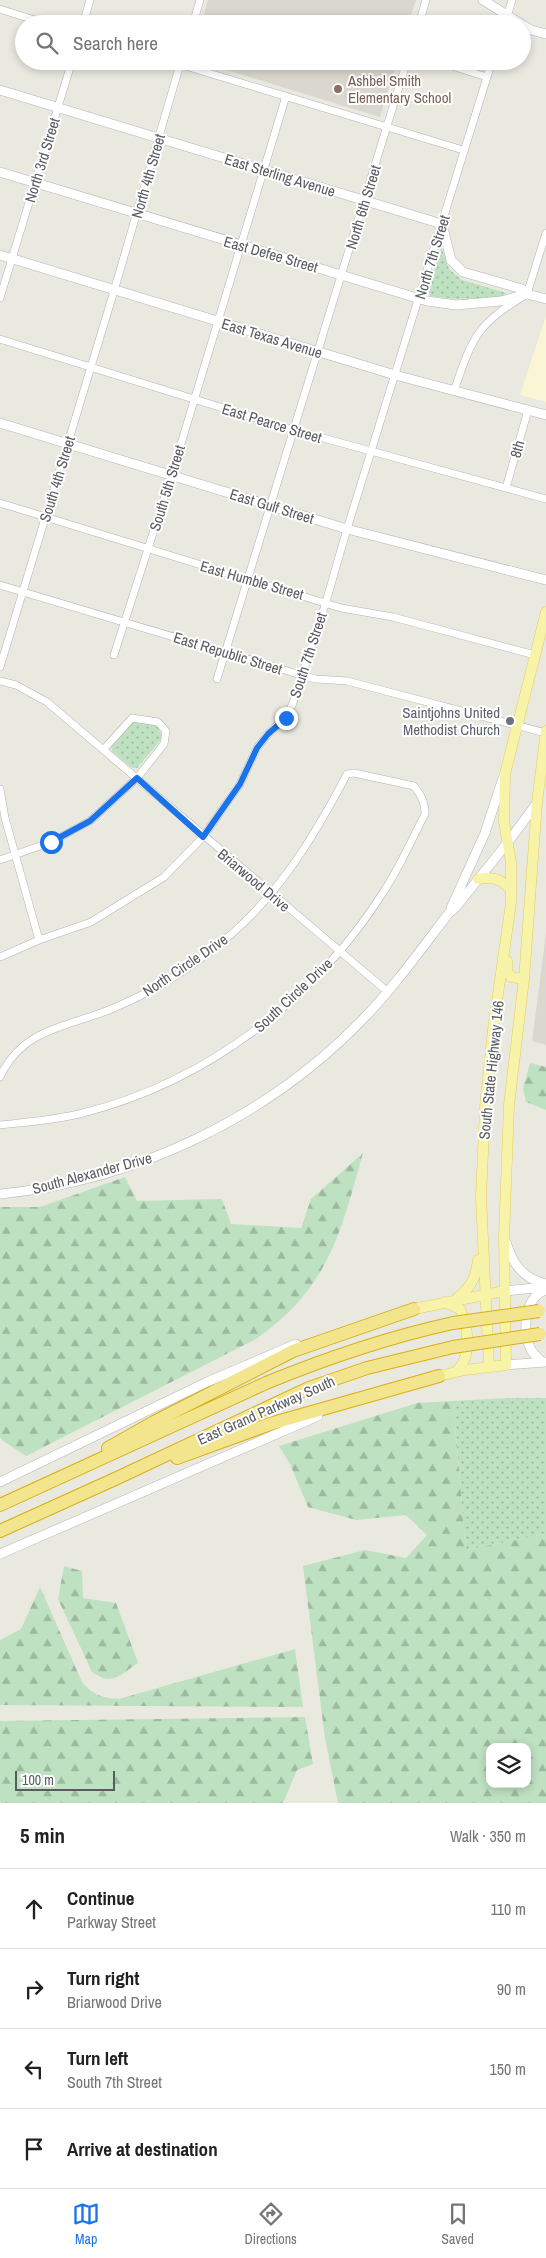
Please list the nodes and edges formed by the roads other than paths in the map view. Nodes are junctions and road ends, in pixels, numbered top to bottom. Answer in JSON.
{"nodes":[{"id":1,"x":90,"y":0,"type":"edge"},
{"id":2,"x":200,"y":0,"type":"edge"},
{"id":3,"x":426,"y":0,"type":"edge"},
{"id":4,"x":483,"y":0,"type":"edge"},
{"id":5,"x":512,"y":0,"type":"edge"},
{"id":6,"x":0,"y":9,"type":"edge"},
{"id":7,"x":19,"y":15,"type":"edge"},
{"id":8,"x":86,"y":15,"type":"edge"},
{"id":9,"x":196,"y":15,"type":"edge"},
{"id":10,"x":422,"y":15,"type":"edge"},
{"id":11,"x":500,"y":15,"type":"edge"},
{"id":12,"x":508,"y":15,"type":"edge"},
{"id":13,"x":531,"y":30,"type":"edge"},
{"id":14,"x":546,"y":34,"type":"edge"},
{"id":15,"x":69,"y":70,"type":"edge"},
{"id":16,"x":179,"y":70,"type":"edge"},
{"id":17,"x":203,"y":70,"type":"edge"},
{"id":18,"x":405,"y":70,"type":"edge"},
{"id":19,"x":465,"y":70,"type":"edge"},
{"id":20,"x":489,"y":70,"type":"edge"},
{"id":21,"x":487,"y":77,"type":"junction"},
{"id":22,"x":0,"y":90,"type":"edge"},
{"id":23,"x":286,"y":96,"type":"junction"},
{"id":24,"x":58,"y":108,"type":"junction"},
{"id":25,"x":388,"y":126,"type":"junction"},
{"id":26,"x":159,"y":138,"type":"junction"},
{"id":27,"x":463,"y":150,"type":"junction"},
{"id":28,"x":263,"y":170,"type":"junction"},
{"id":29,"x":0,"y":172,"type":"edge"},
{"id":30,"x":36,"y":182,"type":"junction"},
{"id":31,"x":366,"y":201,"type":"junction"},
{"id":32,"x":138,"y":213,"type":"junction"},
{"id":33,"x":442,"y":224,"type":"junction"},
{"id":34,"x":546,"y":232,"type":"edge"},
{"id":35,"x":239,"y":246,"type":"junction"},
{"id":36,"x":0,"y":255,"type":"edge"},
{"id":37,"x":12,"y":259,"type":"junction"},
{"id":38,"x":342,"y":274,"type":"junction"},
{"id":39,"x":114,"y":291,"type":"junction"},
{"id":40,"x":527,"y":294,"type":"junction"},
{"id":41,"x":0,"y":298,"type":"edge"},
{"id":42,"x":420,"y":298,"type":"junction"},
{"id":43,"x":546,"y":299,"type":"edge"},
{"id":44,"x":218,"y":321,"type":"junction"},
{"id":45,"x":0,"y":340,"type":"edge"},
{"id":46,"x":319,"y":352,"type":"junction"},
{"id":47,"x":90,"y":368,"type":"junction"},
{"id":48,"x":395,"y":375,"type":"junction"},
{"id":49,"x":454,"y":391,"type":"junction"},
{"id":50,"x":194,"y":399,"type":"junction"},
{"id":51,"x":528,"y":410,"type":"junction"},
{"id":52,"x":546,"y":415,"type":"edge"},
{"id":53,"x":0,"y":423,"type":"edge"},
{"id":54,"x":294,"y":430,"type":"junction"},
{"id":55,"x":68,"y":444,"type":"junction"},
{"id":56,"x":372,"y":452,"type":"junction"},
{"id":57,"x":171,"y":477,"type":"junction"},
{"id":58,"x":506,"y":488,"type":"junction"},
{"id":59,"x":546,"y":499,"type":"edge"},
{"id":60,"x":0,"y":503,"type":"edge"},
{"id":61,"x":270,"y":506,"type":"junction"},
{"id":62,"x":46,"y":517,"type":"junction"},
{"id":63,"x":347,"y":529,"type":"junction"},
{"id":64,"x":148,"y":550,"type":"junction"},
{"id":65,"x":248,"y":580,"type":"junction"},
{"id":66,"x":546,"y":580,"type":"edge"},
{"id":67,"x":0,"y":585,"type":"edge"},
{"id":68,"x":22,"y":592,"type":"junction"},
{"id":69,"x":326,"y":602,"type":"junction"},
{"id":70,"x":546,"y":612,"type":"edge"},
{"id":71,"x":125,"y":623,"type":"junction"},
{"id":72,"x":226,"y":651,"type":"junction"},
{"id":73,"x":114,"y":655,"type":"dead end"},
{"id":74,"x":535,"y":655,"type":"junction"},
{"id":75,"x":0,"y":667,"type":"edge"},
{"id":76,"x":301,"y":675,"type":"junction"},
{"id":77,"x":217,"y":679,"type":"dead end"},
{"id":78,"x":0,"y":681,"type":"edge"},
{"id":79,"x":518,"y":726,"type":"junction"},
{"id":80,"x":546,"y":732,"type":"edge"},
{"id":81,"x":104,"y":749,"type":"junction"},
{"id":82,"x":505,"y":774,"type":"junction"},
{"id":83,"x":374,"y":777,"type":"joint"},
{"id":84,"x":137,"y":778,"type":"junction"},
{"id":85,"x":0,"y":789,"type":"edge"},
{"id":86,"x":537,"y":803,"type":"junction"},
{"id":87,"x":203,"y":837,"type":"junction"},
{"id":88,"x":508,"y":842,"type":"junction"},
{"id":89,"x":15,"y":854,"type":"junction"},
{"id":90,"x":0,"y":860,"type":"edge"},
{"id":91,"x":478,"y":879,"type":"junction"},
{"id":92,"x":511,"y":890,"type":"junction"},
{"id":93,"x":272,"y":894,"type":"junction"},
{"id":94,"x":449,"y":912,"type":"junction"},
{"id":95,"x":39,"y":940,"type":"junction"},
{"id":96,"x":506,"y":943,"type":"junction"},
{"id":97,"x":339,"y":952,"type":"junction"},
{"id":98,"x":0,"y":957,"type":"edge"},
{"id":99,"x":524,"y":979,"type":"junction"},
{"id":100,"x":388,"y":992,"type":"junction"},
{"id":101,"x":0,"y":1077,"type":"edge"},
{"id":102,"x":0,"y":1125,"type":"edge"},
{"id":103,"x":0,"y":1194,"type":"edge"},
{"id":104,"x":504,"y":1237,"type":"junction"},
{"id":105,"x":481,"y":1239,"type":"junction"},
{"id":106,"x":546,"y":1287,"type":"edge"},
{"id":107,"x":504,"y":1291,"type":"junction"},
{"id":108,"x":484,"y":1294,"type":"junction"},
{"id":109,"x":448,"y":1301,"type":"junction"},
{"id":110,"x":414,"y":1309,"type":"junction"},
{"id":111,"x":542,"y":1310,"type":"edge"},
{"id":112,"x":543,"y":1334,"type":"edge"},
{"id":113,"x":544,"y":1362,"type":"edge"},
{"id":114,"x":506,"y":1365,"type":"junction"},
{"id":115,"x":489,"y":1367,"type":"junction"},
{"id":116,"x":454,"y":1372,"type":"junction"},
{"id":117,"x":439,"y":1376,"type":"junction"},
{"id":118,"x":75,"y":1472,"type":"junction"},
{"id":119,"x":115,"y":1479,"type":"junction"},
{"id":120,"x":0,"y":1482,"type":"edge"},
{"id":121,"x":0,"y":1505,"type":"edge"},
{"id":122,"x":0,"y":1531,"type":"edge"},
{"id":123,"x":0,"y":1554,"type":"edge"}],
"edges":[{"from":1,"to":8,"type":"street"},
{"from":2,"to":9,"type":"street"},
{"from":3,"to":10,"type":"street"},
{"from":4,"to":11,"type":"main road"},
{"from":5,"to":12,"type":"street"},
{"from":6,"to":7,"type":"street"},
{"from":13,"to":14,"type":"main road"},
{"from":15,"to":24,"type":"street","name":"North 3rd Street"},
{"from":16,"to":26,"type":"street","name":"North 4th Street"},
{"from":17,"to":23,"type":"street"},
{"from":18,"to":25,"type":"street","name":"North 6th Street"},
{"from":19,"to":21,"type":"street"},
{"from":20,"to":21,"type":"street","name":"North 7th Street"},
{"from":21,"to":27,"type":"street","name":"North 7th Street"},
{"from":22,"to":24,"type":"main road","name":"East Sterling Avenue"},
{"from":23,"to":25,"type":"street"},
{"from":23,"to":28,"type":"street","name":"South 5th Street"},
{"from":24,"to":26,"type":"main road","name":"East Sterling Avenue"},
{"from":24,"to":30,"type":"street","name":"North 3rd Street"},
{"from":25,"to":27,"type":"street"},
{"from":25,"to":31,"type":"street","name":"North 6th Street"},
{"from":26,"to":28,"type":"main road","name":"East Sterling Avenue"},
{"from":26,"to":32,"type":"street","name":"North 4th Street"},
{"from":27,"to":33,"type":"street","name":"North 7th Street"},
{"from":28,"to":31,"type":"main road","name":"East Sterling Avenue"},
{"from":28,"to":35,"type":"street","name":"South 5th Street"},
{"from":29,"to":30,"type":"main road","name":"East Defee Street"},
{"from":30,"to":32,"type":"main road","name":"East Defee Street"},
{"from":30,"to":37,"type":"street","name":"North 3rd Street"},
{"from":31,"to":33,"type":"main road","name":"East Sterling Avenue"},
{"from":31,"to":38,"type":"street","name":"North 6th Street"},
{"from":32,"to":35,"type":"main road","name":"East Defee Street"},
{"from":32,"to":39,"type":"street","name":"North 4th Street"},
{"from":33,"to":40,"type":"main road"},
{"from":33,"to":42,"type":"street","name":"North 7th Street"},
{"from":34,"to":40,"type":"street"},
{"from":35,"to":38,"type":"main road","name":"East Defee Street"},
{"from":35,"to":44,"type":"street","name":"South 5th Street"},
{"from":36,"to":37,"type":"main road","name":"East Texas Avenue"},
{"from":37,"to":39,"type":"main road","name":"East Texas Avenue"},
{"from":37,"to":41,"type":"street","name":"North 3rd Street"},
{"from":38,"to":42,"type":"main road","name":"East Defee Street"},
{"from":38,"to":46,"type":"street","name":"North 6th Street"},
{"from":39,"to":44,"type":"main road","name":"East Texas Avenue"},
{"from":39,"to":47,"type":"street","name":"South 4th Street"},
{"from":40,"to":42,"type":"main road","name":"East Defee Street"},
{"from":40,"to":43,"type":"main road","name":"East Defee Street"},
{"from":40,"to":49,"type":"street"},
{"from":42,"to":48,"type":"street","name":"North 7th Street"},
{"from":44,"to":46,"type":"main road","name":"East Texas Avenue"},
{"from":44,"to":50,"type":"street","name":"South 5th Street"},
{"from":45,"to":47,"type":"street","name":"East Pearce Street"},
{"from":46,"to":48,"type":"main road","name":"East Texas Avenue"},
{"from":46,"to":54,"type":"street","name":"North 6th Street"},
{"from":47,"to":50,"type":"street","name":"East Pearce Street"},
{"from":47,"to":55,"type":"street","name":"South 4th Street"},
{"from":48,"to":49,"type":"main road","name":"East Texas Avenue"},
{"from":48,"to":56,"type":"street","name":"North 7th Street"},
{"from":49,"to":51,"type":"main road","name":"East Texas Avenue"},
{"from":50,"to":54,"type":"street","name":"East Pearce Street"},
{"from":50,"to":57,"type":"street","name":"South 5th Street"},
{"from":51,"to":52,"type":"main road","name":"East Texas Avenue"},
{"from":51,"to":58,"type":"street","name":"8th"},
{"from":53,"to":55,"type":"main road","name":"East Gulf Street"},
{"from":54,"to":56,"type":"street","name":"East Pearce Street"},
{"from":54,"to":61,"type":"street","name":"North 6th Street"},
{"from":55,"to":57,"type":"main road","name":"East Gulf Street"},
{"from":55,"to":62,"type":"street","name":"South 4th Street"},
{"from":56,"to":58,"type":"street","name":"East Pearce Street"},
{"from":56,"to":63,"type":"street","name":"South 7th Street"},
{"from":57,"to":61,"type":"main road","name":"East Gulf Street"},
{"from":57,"to":64,"type":"street","name":"South 5th Street"},
{"from":58,"to":59,"type":"street","name":"East Pearce Street"},
{"from":60,"to":62,"type":"street","name":"East Humble Street"},
{"from":61,"to":63,"type":"main road","name":"East Gulf Street"},
{"from":61,"to":65,"type":"street","name":"North 6th Street"},
{"from":62,"to":64,"type":"street","name":"East Humble Street"},
{"from":62,"to":68,"type":"street","name":"South 4th Street"},
{"from":63,"to":66,"type":"main road","name":"East Gulf Street"},
{"from":63,"to":69,"type":"street","name":"South 7th Street"},
{"from":64,"to":65,"type":"street","name":"East Humble Street"},
{"from":64,"to":71,"type":"street","name":"South 5th Street"},
{"from":65,"to":69,"type":"street","name":"East Humble Street"},
{"from":65,"to":72,"type":"street","name":"North 6th Street"},
{"from":67,"to":68,"type":"street","name":"East Republic Street"},
{"from":68,"to":71,"type":"street","name":"East Republic Street"},
{"from":68,"to":75,"type":"street","name":"South 4th Street"},
{"from":69,"to":74,"type":"street","name":"East Humble Street"},
{"from":69,"to":76,"type":"street","name":"South 7th Street"},
{"from":70,"to":74,"type":"main road","name":"South Alexander Drive"},
{"from":71,"to":72,"type":"street","name":"East Republic Street"},
{"from":71,"to":73,"type":"street","name":"South 5th Street"},
{"from":72,"to":76,"type":"street","name":"East Republic Street"},
{"from":72,"to":77,"type":"street","name":"North 6th Street"},
{"from":74,"to":79,"type":"main road","name":"South Alexander Drive"},
{"from":76,"to":79,"type":"street","name":"East Republic Street"},
{"from":76,"to":87,"type":"street","name":"South 7th Street"},
{"from":78,"to":81,"type":"street","name":"Briarwood Drive"},
{"from":79,"to":80,"type":"street","name":"East Republic Street"},
{"from":79,"to":82,"type":"main road","name":"South Alexander Drive"},
{"from":80,"to":86,"type":"main road","name":"South Alexander Drive"},
{"from":81,"to":84,"type":"street","name":"Briarwood Drive"},
{"from":81,"to":84,"type":"street"},
{"from":82,"to":88,"type":"main road","name":"South State Highway 146"},
{"from":82,"to":94,"type":"main road","name":"South Alexander Drive"},
{"from":83,"to":93,"type":"street","name":"North Circle Drive"},
{"from":83,"to":97,"type":"street","name":"South Circle Drive"},
{"from":84,"to":87,"type":"street","name":"Briarwood Drive"},
{"from":84,"to":89,"type":"street"},
{"from":85,"to":89,"type":"street"},
{"from":86,"to":88,"type":"main road","name":"South Alexander Drive"},
{"from":86,"to":99,"type":"main road","name":"South State Highway 146"},
{"from":87,"to":93,"type":"street","name":"Briarwood Drive"},
{"from":87,"to":95,"type":"street","name":"South 7th Street"},
{"from":88,"to":91,"type":"main road","name":"South Alexander Drive"},
{"from":88,"to":92,"type":"main road","name":"South State Highway 146"},
{"from":89,"to":90,"type":"street"},
{"from":89,"to":95,"type":"street"},
{"from":91,"to":92,"type":"main road"},
{"from":91,"to":94,"type":"main road","name":"South Alexander Drive"},
{"from":92,"to":96,"type":"main road","name":"South State Highway 146"},
{"from":93,"to":97,"type":"street","name":"Briarwood Drive"},
{"from":93,"to":101,"type":"street","name":"North Circle Drive"},
{"from":94,"to":100,"type":"main road","name":"South Alexander Drive"},
{"from":95,"to":98,"type":"street","name":"South 7th Street"},
{"from":96,"to":99,"type":"main road"},
{"from":96,"to":105,"type":"main road","name":"South State Highway 146"},
{"from":97,"to":100,"type":"street","name":"Briarwood Drive"},
{"from":97,"to":102,"type":"street","name":"South Circle Drive"},
{"from":99,"to":104,"type":"main road","name":"South State Highway 146"},
{"from":100,"to":103,"type":"main road","name":"South Alexander Drive"},
{"from":104,"to":106,"type":"main road"},
{"from":104,"to":107,"type":"main road","name":"South State Highway 146"},
{"from":105,"to":108,"type":"main road","name":"South State Highway 146"},
{"from":105,"to":109,"type":"main road"},
{"from":106,"to":107,"type":"main road"},
{"from":106,"to":113,"type":"main road"},
{"from":107,"to":108,"type":"main road"},
{"from":107,"to":114,"type":"main road","name":"South State Highway 146"},
{"from":108,"to":109,"type":"main road"},
{"from":108,"to":115,"type":"main road","name":"South State Highway 146"},
{"from":109,"to":110,"type":"main road"},
{"from":109,"to":116,"type":"main road"},
{"from":110,"to":118,"type":"highway"},
{"from":110,"to":120,"type":"main road"},
{"from":111,"to":118,"type":"highway","name":"East Grand Parkway South","bridge":true},
{"from":112,"to":119,"type":"highway","name":"East Grand Parkway South","bridge":true},
{"from":113,"to":114,"type":"main road","name":"East Grand Parkway South"},
{"from":114,"to":115,"type":"main road","name":"East Grand Parkway South"},
{"from":115,"to":116,"type":"main road","name":"East Grand Parkway South"},
{"from":116,"to":117,"type":"main road","name":"East Grand Parkway South"},
{"from":117,"to":119,"type":"highway"},
{"from":117,"to":123,"type":"main road","name":"East Grand Parkway South"},
{"from":118,"to":121,"type":"highway","name":"East Grand Parkway South"},
{"from":119,"to":122,"type":"highway","name":"East Grand Parkway South"}]}
